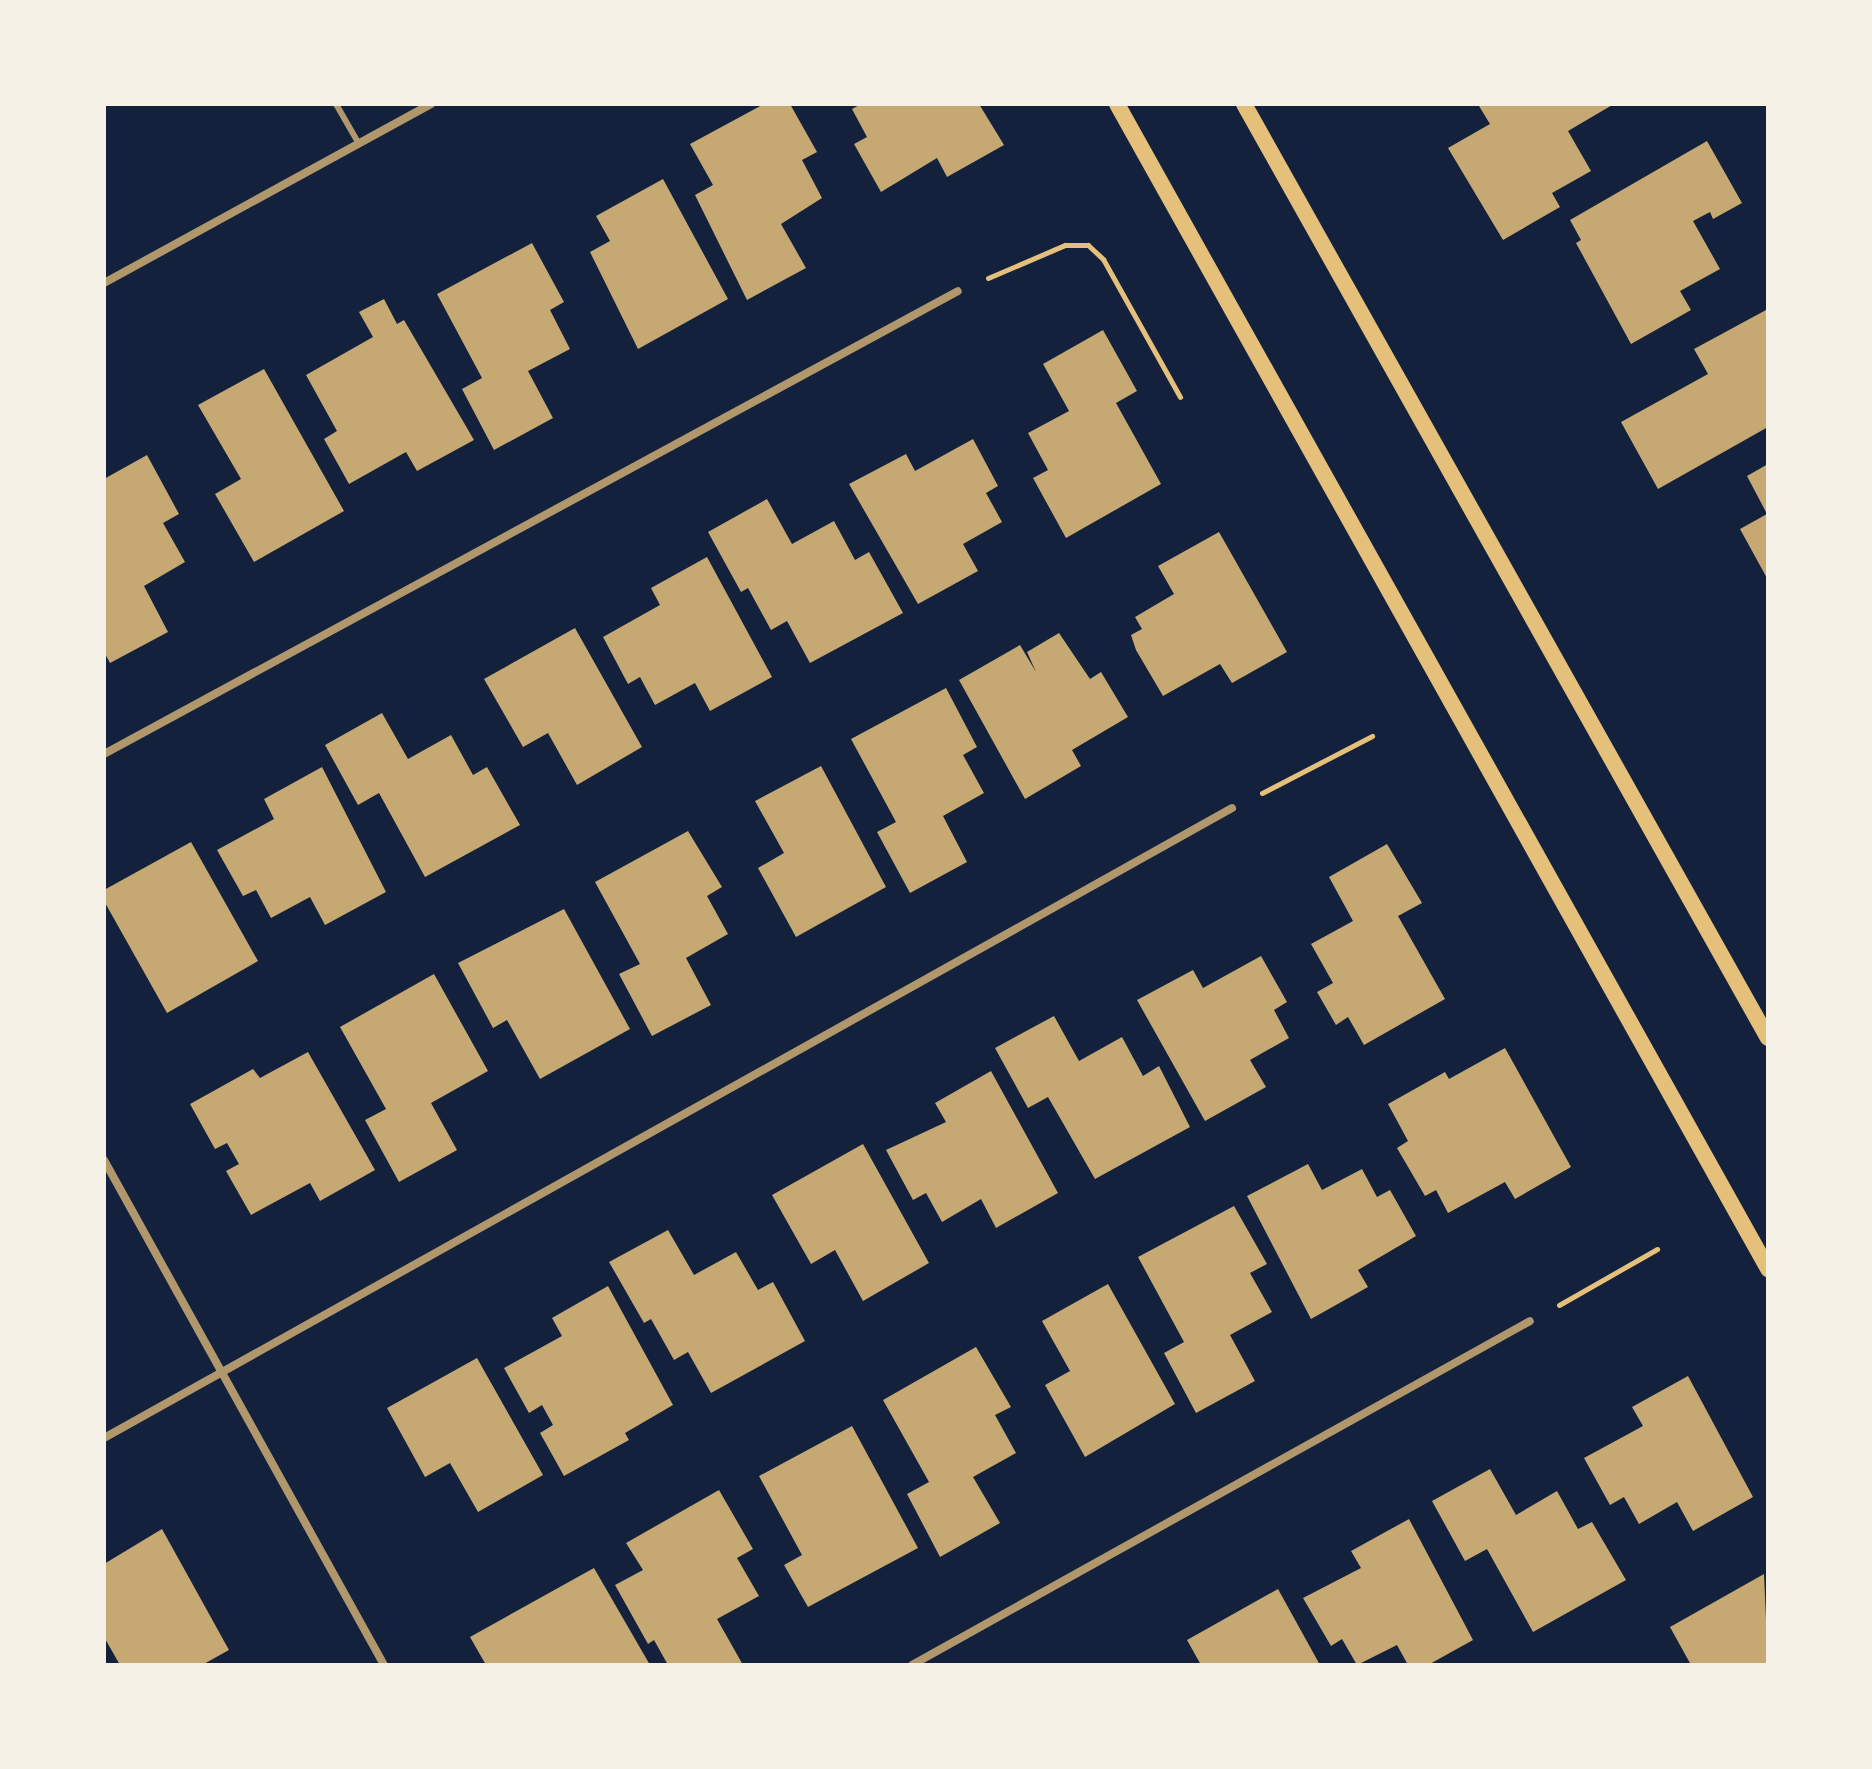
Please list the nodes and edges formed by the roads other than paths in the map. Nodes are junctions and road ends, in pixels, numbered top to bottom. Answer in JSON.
{"nodes":[{"id":1,"x":336,"y":104,"type":"edge"},
{"id":2,"x":431,"y":104,"type":"edge"},
{"id":3,"x":1117,"y":104,"type":"edge"},
{"id":4,"x":1244,"y":104,"type":"edge"},
{"id":5,"x":359,"y":144,"type":"junction"},
{"id":6,"x":104,"y":283,"type":"edge"},
{"id":7,"x":958,"y":291,"type":"road end"},
{"id":8,"x":104,"y":754,"type":"edge"},
{"id":9,"x":1232,"y":808,"type":"road end"},
{"id":10,"x":1768,"y":1038,"type":"edge"},
{"id":11,"x":104,"y":1160,"type":"edge"},
{"id":12,"x":1768,"y":1269,"type":"edge"},
{"id":13,"x":1530,"y":1321,"type":"road end"},
{"id":14,"x":223,"y":1372,"type":"junction"},
{"id":15,"x":104,"y":1438,"type":"edge"},
{"id":16,"x":384,"y":1665,"type":"edge"},
{"id":17,"x":912,"y":1665,"type":"edge"}],
"edges":[{"from":1,"to":5,"type":"lane"},
{"from":2,"to":5,"type":"street"},
{"from":3,"to":12,"type":"main road"},
{"from":4,"to":10,"type":"main road"},
{"from":5,"to":6,"type":"street"},
{"from":7,"to":8,"type":"street"},
{"from":9,"to":14,"type":"street"},
{"from":11,"to":14,"type":"street"},
{"from":13,"to":17,"type":"street"},
{"from":14,"to":15,"type":"street"},
{"from":14,"to":16,"type":"street"}]}
